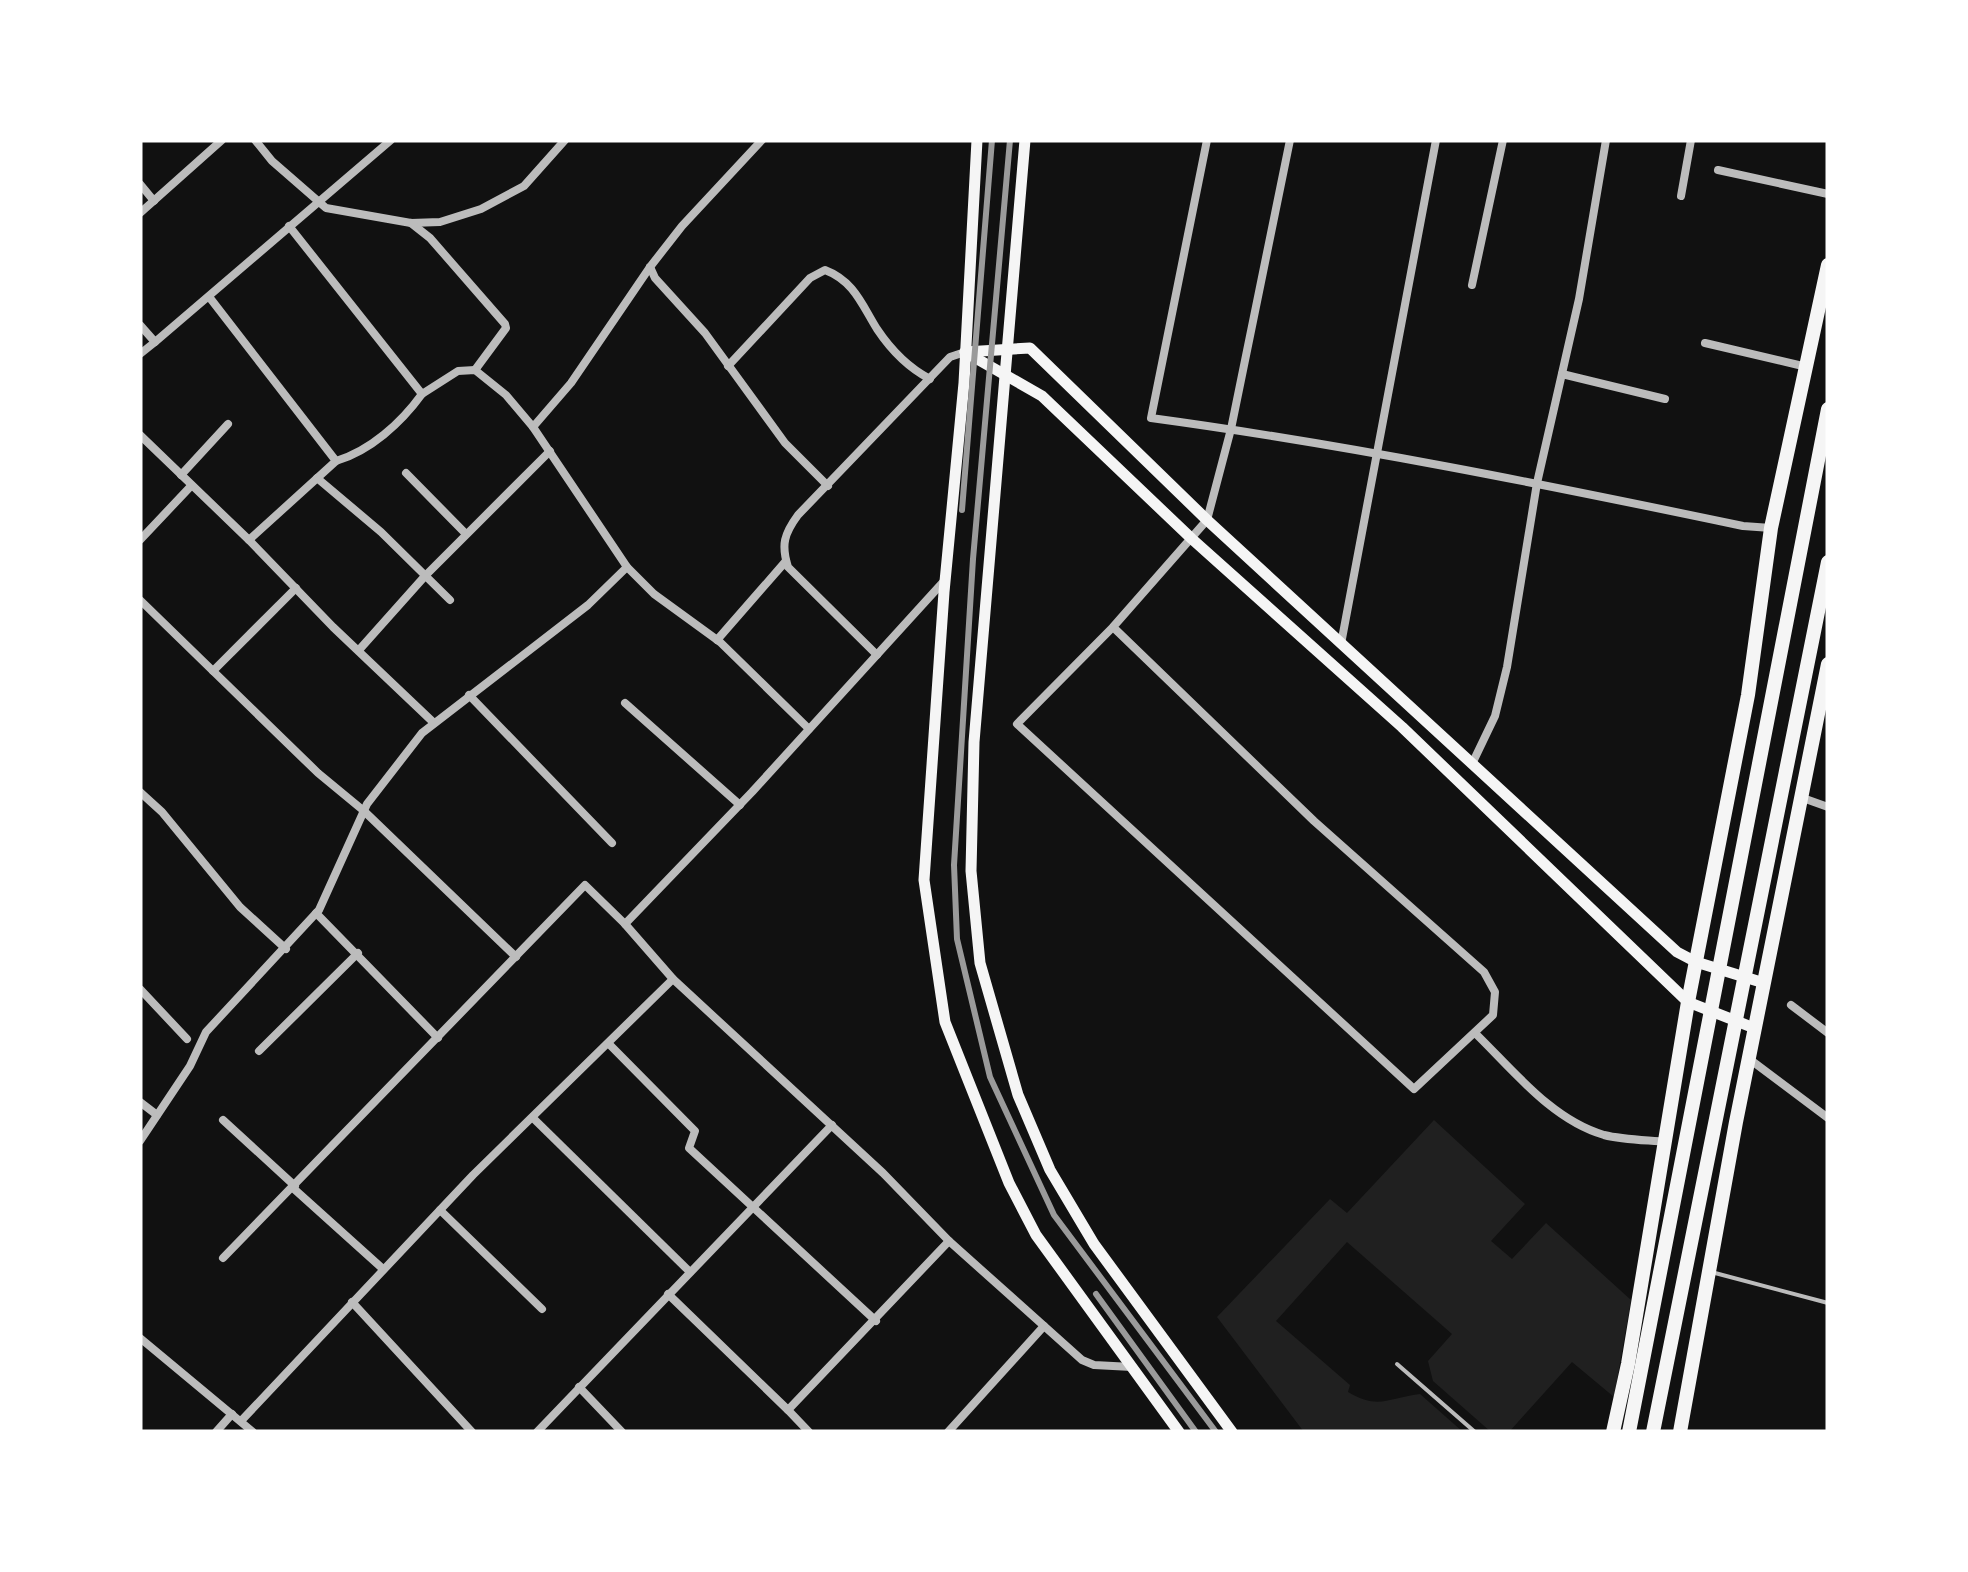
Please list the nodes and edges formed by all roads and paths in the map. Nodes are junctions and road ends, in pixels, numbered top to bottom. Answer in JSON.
{"nodes":[{"id":1,"x":222,"y":140,"type":"edge"},
{"id":2,"x":255,"y":140,"type":"edge"},
{"id":3,"x":391,"y":140,"type":"edge"},
{"id":4,"x":565,"y":140,"type":"edge"},
{"id":5,"x":762,"y":140,"type":"edge"},
{"id":6,"x":977,"y":140,"type":"edge"},
{"id":7,"x":1025,"y":140,"type":"edge"},
{"id":8,"x":1207,"y":140,"type":"edge"},
{"id":9,"x":1290,"y":140,"type":"edge"},
{"id":10,"x":1436,"y":140,"type":"edge"},
{"id":11,"x":1503,"y":140,"type":"edge"},
{"id":12,"x":1606,"y":140,"type":"edge"},
{"id":13,"x":1691,"y":140,"type":"edge"},
{"id":14,"x":1718,"y":170,"type":"dead end"},
{"id":15,"x":140,"y":184,"type":"edge"},
{"id":16,"x":1828,"y":194,"type":"edge"},
{"id":17,"x":1681,"y":196,"type":"dead end"},
{"id":18,"x":154,"y":200,"type":"junction"},
{"id":19,"x":316,"y":201,"type":"junction"},
{"id":20,"x":140,"y":212,"type":"edge"},
{"id":21,"x":411,"y":223,"type":"junction"},
{"id":22,"x":289,"y":226,"type":"junction"},
{"id":23,"x":1828,"y":265,"type":"edge"},
{"id":24,"x":650,"y":267,"type":"junction"},
{"id":25,"x":1472,"y":285,"type":"dead end"},
{"id":26,"x":210,"y":298,"type":"junction"},
{"id":27,"x":140,"y":325,"type":"edge"},
{"id":28,"x":155,"y":342,"type":"junction"},
{"id":29,"x":1705,"y":343,"type":"dead end"},
{"id":30,"x":1010,"y":349,"type":"junction"},
{"id":31,"x":965,"y":352,"type":"junction"},
{"id":32,"x":140,"y":354,"type":"edge"},
{"id":33,"x":728,"y":366,"type":"junction"},
{"id":34,"x":1806,"y":367,"type":"junction"},
{"id":35,"x":475,"y":370,"type":"junction"},
{"id":36,"x":1562,"y":374,"type":"junction"},
{"id":37,"x":1008,"y":375,"type":"junction"},
{"id":38,"x":930,"y":379,"type":"junction"},
{"id":39,"x":422,"y":394,"type":"junction"},
{"id":40,"x":1664,"y":399,"type":"dead end"},
{"id":41,"x":1828,"y":409,"type":"edge"},
{"id":42,"x":228,"y":424,"type":"dead end"},
{"id":43,"x":533,"y":427,"type":"junction"},
{"id":44,"x":1231,"y":429,"type":"junction"},
{"id":45,"x":140,"y":435,"type":"edge"},
{"id":46,"x":550,"y":451,"type":"junction"},
{"id":47,"x":1376,"y":454,"type":"junction"},
{"id":48,"x":336,"y":460,"type":"junction"},
{"id":49,"x":406,"y":473,"type":"dead end"},
{"id":50,"x":180,"y":475,"type":"junction"},
{"id":51,"x":317,"y":478,"type":"junction"},
{"id":52,"x":1537,"y":484,"type":"junction"},
{"id":53,"x":191,"y":486,"type":"junction"},
{"id":54,"x":828,"y":486,"type":"junction"},
{"id":55,"x":1207,"y":520,"type":"junction"},
{"id":56,"x":1771,"y":528,"type":"junction"},
{"id":57,"x":466,"y":534,"type":"junction"},
{"id":58,"x":1192,"y":538,"type":"junction"},
{"id":59,"x":140,"y":540,"type":"edge"},
{"id":60,"x":250,"y":540,"type":"junction"},
{"id":61,"x":786,"y":561,"type":"junction"},
{"id":62,"x":1828,"y":562,"type":"edge"},
{"id":63,"x":627,"y":567,"type":"junction"},
{"id":64,"x":425,"y":576,"type":"junction"},
{"id":65,"x":945,"y":580,"type":"junction"},
{"id":66,"x":296,"y":588,"type":"junction"},
{"id":67,"x":140,"y":600,"type":"edge"},
{"id":68,"x":450,"y":600,"type":"dead end"},
{"id":69,"x":1114,"y":627,"type":"junction"},
{"id":70,"x":717,"y":640,"type":"junction"},
{"id":71,"x":1341,"y":644,"type":"junction"},
{"id":72,"x":359,"y":650,"type":"junction"},
{"id":73,"x":877,"y":654,"type":"junction"},
{"id":74,"x":1828,"y":664,"type":"edge"},
{"id":75,"x":213,"y":671,"type":"junction"},
{"id":76,"x":1826,"y":682,"type":"edge"},
{"id":77,"x":469,"y":695,"type":"junction"},
{"id":78,"x":625,"y":703,"type":"dead end"},
{"id":79,"x":434,"y":723,"type":"junction"},
{"id":80,"x":809,"y":729,"type":"junction"},
{"id":81,"x":1472,"y":764,"type":"junction"},
{"id":82,"x":140,"y":792,"type":"edge"},
{"id":83,"x":1800,"y":797,"type":"junction"},
{"id":84,"x":740,"y":804,"type":"junction"},
{"id":85,"x":1828,"y":807,"type":"edge"},
{"id":86,"x":364,"y":812,"type":"junction"},
{"id":87,"x":612,"y":843,"type":"dead end"},
{"id":88,"x":316,"y":913,"type":"junction"},
{"id":89,"x":625,"y":924,"type":"junction"},
{"id":90,"x":286,"y":949,"type":"junction"},
{"id":91,"x":358,"y":954,"type":"junction"},
{"id":92,"x":516,"y":957,"type":"junction"},
{"id":93,"x":1696,"y":962,"type":"junction"},
{"id":94,"x":673,"y":979,"type":"junction"},
{"id":95,"x":1764,"y":983,"type":"junction"},
{"id":96,"x":140,"y":989,"type":"edge"},
{"id":97,"x":1688,"y":1002,"type":"junction"},
{"id":98,"x":1791,"y":1005,"type":"dead end"},
{"id":99,"x":1754,"y":1028,"type":"junction"},
{"id":100,"x":1828,"y":1033,"type":"edge"},
{"id":101,"x":1476,"y":1034,"type":"junction"},
{"id":102,"x":438,"y":1038,"type":"junction"},
{"id":103,"x":187,"y":1039,"type":"dead end"},
{"id":104,"x":610,"y":1044,"type":"junction"},
{"id":105,"x":259,"y":1051,"type":"dead end"},
{"id":106,"x":1748,"y":1058,"type":"junction"},
{"id":107,"x":140,"y":1102,"type":"edge"},
{"id":108,"x":157,"y":1115,"type":"junction"},
{"id":109,"x":533,"y":1118,"type":"junction"},
{"id":110,"x":1828,"y":1118,"type":"edge"},
{"id":111,"x":223,"y":1120,"type":"dead end"},
{"id":112,"x":832,"y":1126,"type":"junction"},
{"id":113,"x":140,"y":1142,"type":"edge"},
{"id":114,"x":1666,"y":1142,"type":"junction"},
{"id":115,"x":294,"y":1187,"type":"junction"},
{"id":116,"x":751,"y":1207,"type":"junction"},
{"id":117,"x":440,"y":1210,"type":"junction"},
{"id":118,"x":949,"y":1241,"type":"junction"},
{"id":119,"x":224,"y":1258,"type":"dead end"},
{"id":120,"x":383,"y":1269,"type":"junction"},
{"id":121,"x":690,"y":1272,"type":"junction"},
{"id":122,"x":1710,"y":1272,"type":"junction"},
{"id":123,"x":668,"y":1294,"type":"junction"},
{"id":124,"x":352,"y":1302,"type":"junction"},
{"id":125,"x":1828,"y":1303,"type":"edge"},
{"id":126,"x":542,"y":1308,"type":"dead end"},
{"id":127,"x":876,"y":1321,"type":"junction"},
{"id":128,"x":1044,"y":1326,"type":"junction"},
{"id":129,"x":142,"y":1343,"type":"edge"},
{"id":130,"x":1397,"y":1364,"type":"dead end"},
{"id":131,"x":1132,"y":1367,"type":"junction"},
{"id":132,"x":580,"y":1388,"type":"junction"},
{"id":133,"x":788,"y":1410,"type":"junction"},
{"id":134,"x":232,"y":1414,"type":"junction"},
{"id":135,"x":240,"y":1420,"type":"junction"},
{"id":136,"x":216,"y":1432,"type":"edge"},
{"id":137,"x":252,"y":1432,"type":"edge"},
{"id":138,"x":472,"y":1432,"type":"edge"},
{"id":139,"x":538,"y":1432,"type":"edge"},
{"id":140,"x":622,"y":1432,"type":"edge"},
{"id":141,"x":809,"y":1432,"type":"edge"},
{"id":142,"x":948,"y":1432,"type":"edge"},
{"id":143,"x":1180,"y":1432,"type":"edge"},
{"id":144,"x":1232,"y":1432,"type":"edge"},
{"id":145,"x":1476,"y":1432,"type":"edge"},
{"id":146,"x":1613,"y":1432,"type":"edge"},
{"id":147,"x":1628,"y":1432,"type":"edge"},
{"id":148,"x":1652,"y":1432,"type":"edge"},
{"id":149,"x":1680,"y":1432,"type":"edge"}],
"edges":[{"from":1,"to":18,"type":"street"},
{"from":2,"to":19,"type":"street"},
{"from":3,"to":19,"type":"street"},
{"from":4,"to":21,"type":"street"},
{"from":5,"to":24,"type":"street"},
{"from":6,"to":31,"type":"main road"},
{"from":7,"to":30,"type":"main road"},
{"from":8,"to":44,"type":"street"},
{"from":9,"to":44,"type":"street"},
{"from":10,"to":47,"type":"street"},
{"from":11,"to":25,"type":"street"},
{"from":12,"to":36,"type":"street"},
{"from":13,"to":17,"type":"street"},
{"from":14,"to":16,"type":"street"},
{"from":15,"to":18,"type":"street"},
{"from":18,"to":20,"type":"street"},
{"from":19,"to":21,"type":"street"},
{"from":19,"to":22,"type":"street"},
{"from":21,"to":35,"type":"street"},
{"from":22,"to":26,"type":"street"},
{"from":22,"to":39,"type":"street"},
{"from":23,"to":34,"type":"highway"},
{"from":24,"to":33,"type":"street"},
{"from":24,"to":43,"type":"street"},
{"from":26,"to":28,"type":"street"},
{"from":26,"to":48,"type":"street"},
{"from":27,"to":28,"type":"street"},
{"from":28,"to":32,"type":"street"},
{"from":29,"to":34,"type":"street"},
{"from":30,"to":31,"type":"main road"},
{"from":30,"to":37,"type":"main road"},
{"from":30,"to":55,"type":"main road"},
{"from":31,"to":37,"type":"main road"},
{"from":31,"to":38,"type":"street"},
{"from":31,"to":65,"type":"main road"},
{"from":33,"to":38,"type":"street"},
{"from":33,"to":54,"type":"street"},
{"from":34,"to":56,"type":"highway"},
{"from":35,"to":39,"type":"street"},
{"from":35,"to":43,"type":"street"},
{"from":36,"to":40,"type":"street"},
{"from":36,"to":52,"type":"street"},
{"from":37,"to":58,"type":"main road"},
{"from":37,"to":144,"type":"main road"},
{"from":38,"to":54,"type":"street"},
{"from":39,"to":48,"type":"street"},
{"from":41,"to":147,"type":"highway"},
{"from":42,"to":50,"type":"street"},
{"from":43,"to":46,"type":"street"},
{"from":44,"to":47,"type":"street"},
{"from":44,"to":55,"type":"street"},
{"from":45,"to":50,"type":"street"},
{"from":46,"to":57,"type":"street"},
{"from":46,"to":63,"type":"street"},
{"from":47,"to":52,"type":"street"},
{"from":47,"to":71,"type":"street"},
{"from":48,"to":51,"type":"street"},
{"from":49,"to":57,"type":"street"},
{"from":50,"to":53,"type":"street"},
{"from":51,"to":60,"type":"street"},
{"from":51,"to":64,"type":"street"},
{"from":52,"to":56,"type":"street"},
{"from":52,"to":81,"type":"street"},
{"from":53,"to":59,"type":"street"},
{"from":53,"to":60,"type":"street"},
{"from":54,"to":61,"type":"street"},
{"from":55,"to":58,"type":"street"},
{"from":55,"to":71,"type":"main road"},
{"from":56,"to":93,"type":"highway"},
{"from":57,"to":64,"type":"street"},
{"from":58,"to":69,"type":"street"},
{"from":58,"to":97,"type":"main road"},
{"from":60,"to":66,"type":"street"},
{"from":61,"to":70,"type":"street"},
{"from":61,"to":73,"type":"street"},
{"from":62,"to":148,"type":"highway"},
{"from":63,"to":70,"type":"street"},
{"from":63,"to":77,"type":"street"},
{"from":64,"to":68,"type":"street"},
{"from":64,"to":72,"type":"street"},
{"from":65,"to":73,"type":"street"},
{"from":65,"to":131,"type":"main road"},
{"from":66,"to":72,"type":"street"},
{"from":66,"to":75,"type":"street"},
{"from":67,"to":75,"type":"street"},
{"from":69,"to":101,"type":"street"},
{"from":69,"to":101,"type":"street"},
{"from":70,"to":80,"type":"street"},
{"from":71,"to":81,"type":"main road"},
{"from":72,"to":79,"type":"street"},
{"from":73,"to":80,"type":"street"},
{"from":74,"to":76,"type":"highway"},
{"from":75,"to":86,"type":"street"},
{"from":76,"to":83,"type":"highway"},
{"from":77,"to":79,"type":"street"},
{"from":77,"to":87,"type":"street"},
{"from":78,"to":84,"type":"street"},
{"from":79,"to":86,"type":"street"},
{"from":80,"to":84,"type":"street"},
{"from":81,"to":93,"type":"main road"},
{"from":82,"to":90,"type":"street"},
{"from":83,"to":85,"type":"street"},
{"from":83,"to":95,"type":"highway"},
{"from":84,"to":89,"type":"street"},
{"from":86,"to":88,"type":"street"},
{"from":86,"to":92,"type":"street"},
{"from":88,"to":90,"type":"street"},
{"from":88,"to":91,"type":"street"},
{"from":89,"to":92,"type":"street"},
{"from":89,"to":94,"type":"street"},
{"from":90,"to":108,"type":"street"},
{"from":91,"to":102,"type":"street"},
{"from":91,"to":105,"type":"street"},
{"from":92,"to":102,"type":"street"},
{"from":93,"to":95,"type":"main road"},
{"from":93,"to":97,"type":"highway"},
{"from":94,"to":104,"type":"street"},
{"from":94,"to":112,"type":"street"},
{"from":95,"to":99,"type":"highway"},
{"from":96,"to":103,"type":"street"},
{"from":97,"to":99,"type":"main road"},
{"from":97,"to":114,"type":"highway"},
{"from":98,"to":100,"type":"street"},
{"from":99,"to":106,"type":"highway"},
{"from":101,"to":114,"type":"street"},
{"from":102,"to":115,"type":"street"},
{"from":104,"to":109,"type":"street"},
{"from":104,"to":116,"type":"street"},
{"from":106,"to":110,"type":"street"},
{"from":106,"to":122,"type":"highway"},
{"from":107,"to":108,"type":"street"},
{"from":108,"to":113,"type":"street"},
{"from":109,"to":117,"type":"street"},
{"from":109,"to":121,"type":"street"},
{"from":111,"to":115,"type":"street"},
{"from":112,"to":116,"type":"street"},
{"from":112,"to":118,"type":"street"},
{"from":114,"to":146,"type":"highway"},
{"from":115,"to":119,"type":"street"},
{"from":115,"to":120,"type":"street"},
{"from":116,"to":121,"type":"street"},
{"from":116,"to":127,"type":"street"},
{"from":117,"to":120,"type":"street"},
{"from":117,"to":126,"type":"street"},
{"from":118,"to":127,"type":"street"},
{"from":118,"to":128,"type":"street"},
{"from":120,"to":124,"type":"street"},
{"from":121,"to":123,"type":"street"},
{"from":122,"to":125,"type":"lane"},
{"from":122,"to":149,"type":"highway"},
{"from":123,"to":132,"type":"street"},
{"from":123,"to":133,"type":"street"},
{"from":124,"to":135,"type":"street"},
{"from":124,"to":138,"type":"street"},
{"from":127,"to":133,"type":"street"},
{"from":128,"to":131,"type":"street"},
{"from":128,"to":142,"type":"street"},
{"from":129,"to":134,"type":"street"},
{"from":130,"to":145,"type":"lane"},
{"from":131,"to":143,"type":"main road"},
{"from":132,"to":139,"type":"street"},
{"from":132,"to":140,"type":"street"},
{"from":133,"to":141,"type":"street"},
{"from":134,"to":135,"type":"street"},
{"from":134,"to":136,"type":"street"},
{"from":135,"to":137,"type":"street"}]}
